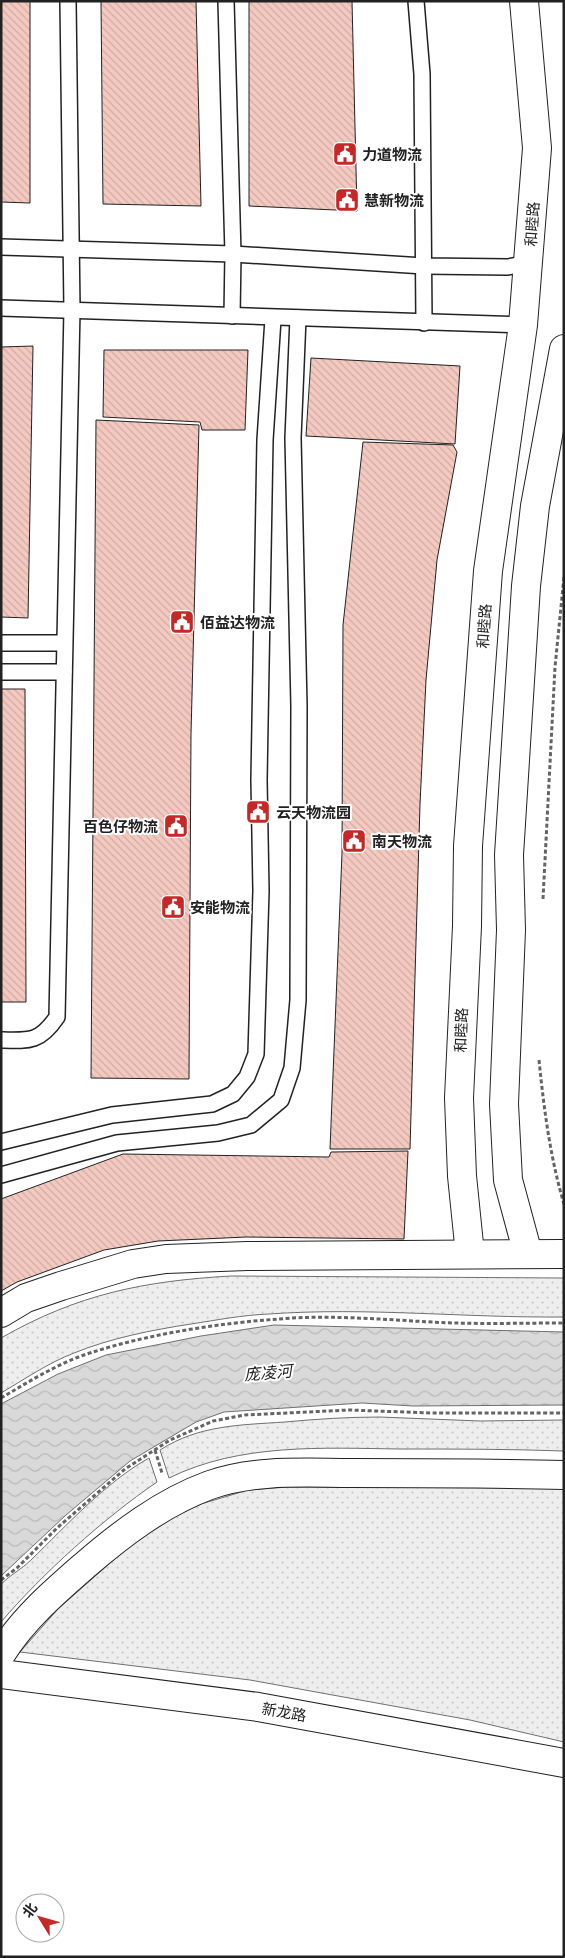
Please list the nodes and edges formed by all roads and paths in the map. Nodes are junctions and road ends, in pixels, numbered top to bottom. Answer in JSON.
{"nodes":[{"id":1,"x":68,"y":1,"type":"edge"},
{"id":2,"x":226,"y":1,"type":"edge"},
{"id":3,"x":416,"y":1,"type":"edge"},
{"id":4,"x":524,"y":1,"type":"edge"},
{"id":5,"x":1,"y":248,"type":"edge"},
{"id":6,"x":71,"y":250,"type":"junction"},
{"id":7,"x":233,"y":254,"type":"junction"},
{"id":8,"x":529,"y":263,"type":"junction"},
{"id":9,"x":424,"y":266,"type":"junction"},
{"id":10,"x":1,"y":308,"type":"edge"},
{"id":11,"x":72,"y":310,"type":"junction"},
{"id":12,"x":232,"y":316,"type":"junction"},
{"id":13,"x":298,"y":318,"type":"junction"},
{"id":14,"x":273,"y":319,"type":"junction"},
{"id":15,"x":424,"y":323,"type":"junction"},
{"id":16,"x":522,"y":325,"type":"junction"},
{"id":17,"x":564,"y":349,"type":"edge"},
{"id":18,"x":564,"y":577,"type":"edge"},
{"id":19,"x":1,"y":643,"type":"edge"},
{"id":20,"x":64,"y":643,"type":"junction"},
{"id":21,"x":1,"y":672,"type":"edge"},
{"id":22,"x":64,"y":672,"type":"junction"},
{"id":23,"x":543,"y":909,"type":"dead end"},
{"id":24,"x":1,"y":1040,"type":"edge"},
{"id":25,"x":539,"y":1059,"type":"dead end"},
{"id":26,"x":1,"y":1142,"type":"edge"},
{"id":27,"x":1,"y":1175,"type":"edge"},
{"id":28,"x":564,"y":1204,"type":"edge"},
{"id":29,"x":470,"y":1254,"type":"junction"},
{"id":30,"x":528,"y":1254,"type":"junction"},
{"id":31,"x":564,"y":1254,"type":"edge"},
{"id":32,"x":1,"y":1313,"type":"edge"},
{"id":33,"x":564,"y":1323,"type":"edge"},
{"id":34,"x":1,"y":1398,"type":"edge"},
{"id":35,"x":155,"y":1450,"type":"dead end"},
{"id":36,"x":564,"y":1476,"type":"edge"},
{"id":37,"x":165,"y":1481,"type":"dead end"},
{"id":38,"x":1,"y":1654,"type":"edge"},
{"id":39,"x":1,"y":1674,"type":"edge"},
{"id":40,"x":1,"y":1689,"type":"edge"},
{"id":41,"x":564,"y":1763,"type":"edge"},
{"id":42,"x":564,"y":1776,"type":"edge"}],
"edges":[{"from":1,"to":6,"type":"lane"},
{"from":2,"to":7,"type":"lane"},
{"from":3,"to":9,"type":"lane"},
{"from":4,"to":8,"type":"street","name":"和睦路"},
{"from":5,"to":6,"type":"lane"},
{"from":6,"to":7,"type":"lane"},
{"from":6,"to":11,"type":"lane"},
{"from":7,"to":9,"type":"lane"},
{"from":7,"to":12,"type":"lane"},
{"from":8,"to":9,"type":"lane"},
{"from":8,"to":16,"type":"street","name":"和睦路"},
{"from":9,"to":15,"type":"lane"},
{"from":10,"to":11,"type":"lane"},
{"from":11,"to":12,"type":"lane"},
{"from":11,"to":20,"type":"lane"},
{"from":12,"to":14,"type":"lane"},
{"from":13,"to":14,"type":"lane"},
{"from":13,"to":15,"type":"lane"},
{"from":13,"to":27,"type":"lane"},
{"from":14,"to":26,"type":"lane"},
{"from":15,"to":16,"type":"lane"},
{"from":16,"to":29,"type":"street","name":"和睦路"},
{"from":17,"to":30,"type":"street"},
{"from":18,"to":23,"type":"path"},
{"from":19,"to":20,"type":"lane"},
{"from":20,"to":22,"type":"lane"},
{"from":21,"to":22,"type":"lane"},
{"from":22,"to":24,"type":"lane"},
{"from":25,"to":28,"type":"path"},
{"from":29,"to":30,"type":"street"},
{"from":29,"to":32,"type":"street"},
{"from":30,"to":31,"type":"street"},
{"from":33,"to":34,"type":"path"},
{"from":35,"to":37,"type":"path"},
{"from":36,"to":38,"type":"street"},
{"from":39,"to":41,"type":"street","name":"新龙路"},
{"from":40,"to":42,"type":"street","name":"新龙路"}]}
